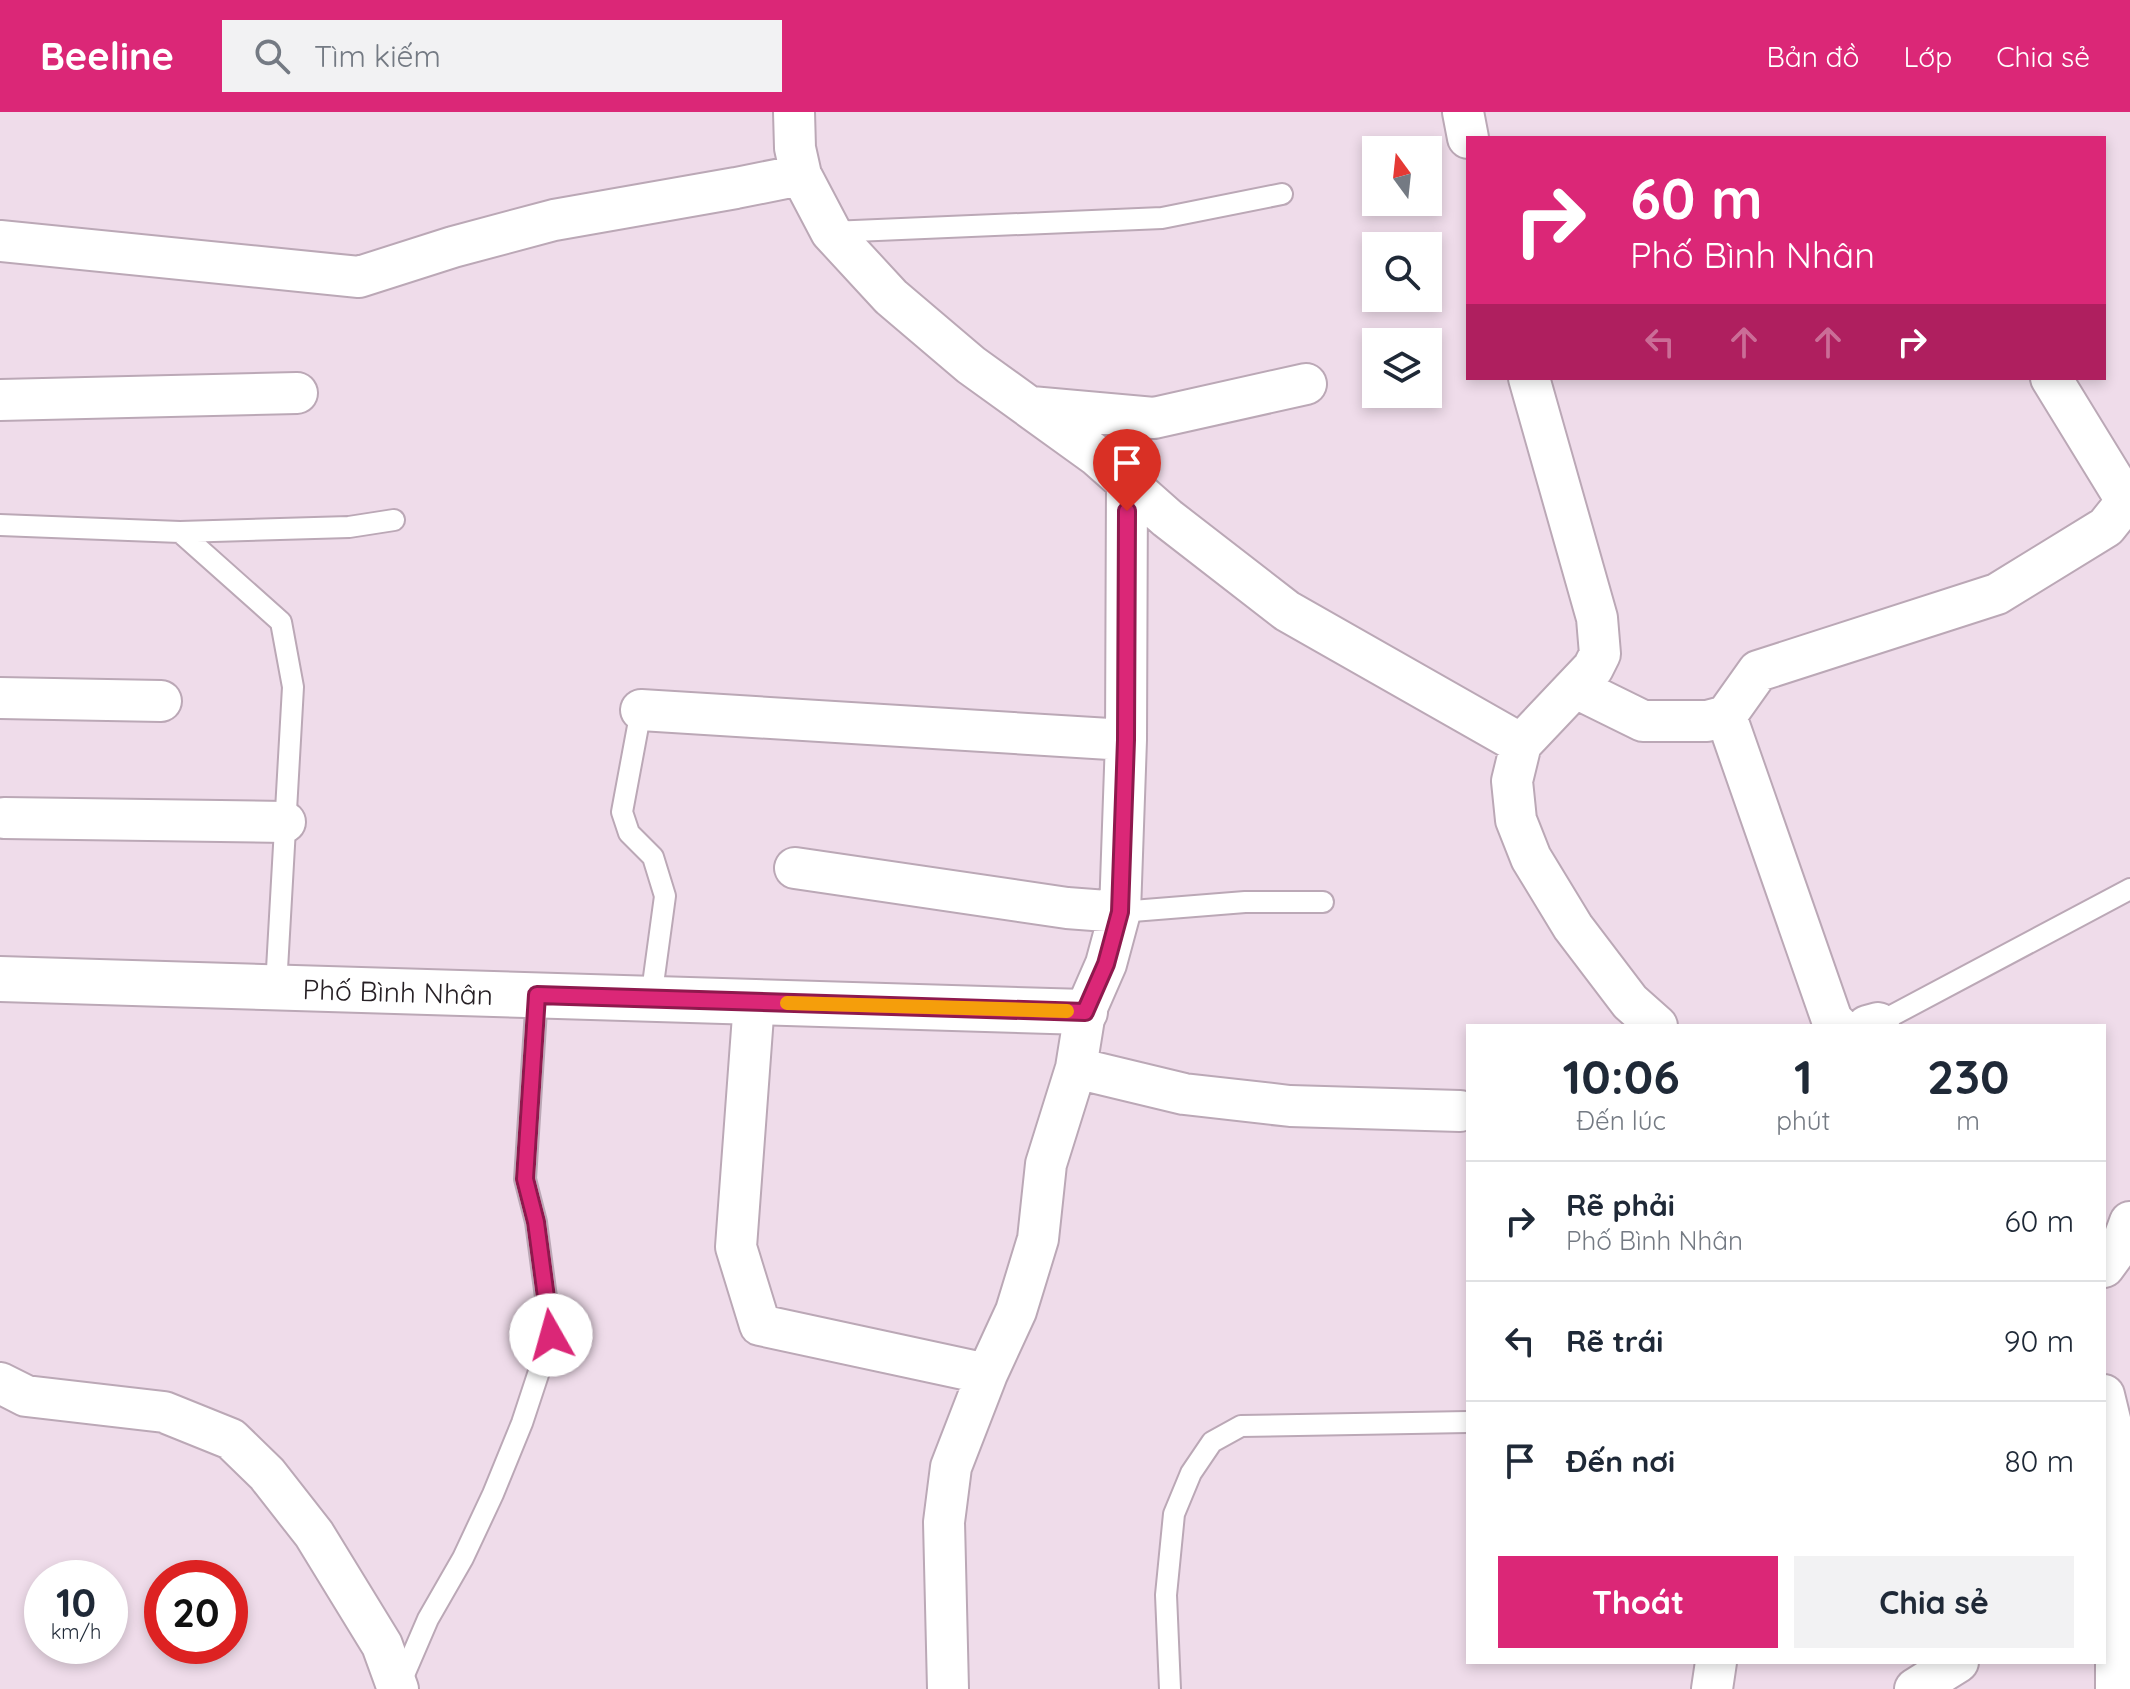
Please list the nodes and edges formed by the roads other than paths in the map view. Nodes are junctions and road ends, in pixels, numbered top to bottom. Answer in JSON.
{"nodes":[{"id":1,"x":794,"y":112,"type":"edge"},
{"id":2,"x":1463,"y":112,"type":"edge"},
{"id":3,"x":1468,"y":136,"type":"edge"},
{"id":4,"x":801,"y":175,"type":"junction"},
{"id":5,"x":1282,"y":194,"type":"dead end"},
{"id":6,"x":831,"y":232,"type":"junction"},
{"id":7,"x":0,"y":241,"type":"edge"},
{"id":8,"x":1530,"y":380,"type":"edge"},
{"id":9,"x":2052,"y":380,"type":"edge"},
{"id":10,"x":1306,"y":384,"type":"dead end"},
{"id":11,"x":297,"y":393,"type":"dead end"},
{"id":12,"x":0,"y":400,"type":"edge"},
{"id":13,"x":1031,"y":407,"type":"junction"},
{"id":14,"x":1127,"y":483,"type":"junction"},
{"id":15,"x":2124,"y":500,"type":"edge"},
{"id":16,"x":394,"y":520,"type":"dead end"},
{"id":17,"x":0,"y":525,"type":"edge"},
{"id":18,"x":180,"y":532,"type":"junction"},
{"id":19,"x":2130,"y":552,"type":"edge"},
{"id":20,"x":1576,"y":688,"type":"junction"},
{"id":21,"x":0,"y":698,"type":"edge"},
{"id":22,"x":161,"y":701,"type":"dead end"},
{"id":23,"x":641,"y":710,"type":"joint"},
{"id":24,"x":1726,"y":716,"type":"junction"},
{"id":25,"x":1126,"y":740,"type":"junction"},
{"id":26,"x":1521,"y":744,"type":"junction"},
{"id":27,"x":4,"y":818,"type":"dead end"},
{"id":28,"x":285,"y":822,"type":"junction"},
{"id":29,"x":795,"y":868,"type":"dead end"},
{"id":30,"x":2130,"y":889,"type":"edge"},
{"id":31,"x":1323,"y":902,"type":"dead end"},
{"id":32,"x":1120,"y":912,"type":"junction"},
{"id":33,"x":0,"y":979,"type":"edge"},
{"id":34,"x":276,"y":987,"type":"junction"},
{"id":35,"x":537,"y":995,"type":"junction"},
{"id":36,"x":651,"y":999,"type":"junction"},
{"id":37,"x":754,"y":1002,"type":"junction"},
{"id":38,"x":1085,"y":1012,"type":"junction"},
{"id":39,"x":1655,"y":1024,"type":"edge"},
{"id":40,"x":1836,"y":1024,"type":"edge"},
{"id":41,"x":1877,"y":1024,"type":"edge"},
{"id":42,"x":1076,"y":1068,"type":"junction"},
{"id":43,"x":1460,"y":1111,"type":"dead end"},
{"id":44,"x":2130,"y":1222,"type":"edge"},
{"id":45,"x":2106,"y":1264,"type":"edge"},
{"id":46,"x":987,"y":1374,"type":"junction"},
{"id":47,"x":0,"y":1383,"type":"edge"},
{"id":48,"x":2113,"y":1420,"type":"edge"},
{"id":49,"x":1466,"y":1422,"type":"edge"},
{"id":50,"x":2118,"y":1586,"type":"edge"},
{"id":51,"x":1716,"y":1664,"type":"edge"},
{"id":52,"x":1955,"y":1664,"type":"edge"},
{"id":53,"x":398,"y":1688,"type":"edge"},
{"id":54,"x":948,"y":1689,"type":"edge"},
{"id":55,"x":1170,"y":1689,"type":"edge"},
{"id":56,"x":1712,"y":1689,"type":"edge"},
{"id":57,"x":1915,"y":1689,"type":"edge"},
{"id":58,"x":2116,"y":1689,"type":"edge"}],
"edges":[{"from":1,"to":4,"type":"street"},
{"from":2,"to":3,"type":"street"},
{"from":4,"to":6,"type":"street"},
{"from":4,"to":7,"type":"street"},
{"from":5,"to":6,"type":"lane"},
{"from":6,"to":13,"type":"street"},
{"from":8,"to":20,"type":"street"},
{"from":9,"to":15,"type":"street"},
{"from":10,"to":13,"type":"street"},
{"from":11,"to":12,"type":"street"},
{"from":13,"to":14,"type":"street"},
{"from":14,"to":25,"type":"street"},
{"from":14,"to":26,"type":"street"},
{"from":15,"to":19,"type":"street"},
{"from":15,"to":24,"type":"street"},
{"from":16,"to":18,"type":"lane"},
{"from":17,"to":18,"type":"lane"},
{"from":18,"to":28,"type":"lane"},
{"from":20,"to":24,"type":"street"},
{"from":20,"to":26,"type":"street"},
{"from":21,"to":22,"type":"street"},
{"from":23,"to":25,"type":"street"},
{"from":23,"to":36,"type":"lane"},
{"from":24,"to":40,"type":"street"},
{"from":25,"to":32,"type":"street"},
{"from":26,"to":39,"type":"street"},
{"from":27,"to":28,"type":"street"},
{"from":28,"to":34,"type":"lane"},
{"from":29,"to":32,"type":"street"},
{"from":30,"to":41,"type":"lane"},
{"from":31,"to":32,"type":"lane"},
{"from":32,"to":38,"type":"street"},
{"from":33,"to":34,"type":"street","name":"Phố Bình Nhân"},
{"from":34,"to":35,"type":"street","name":"Phố Bình Nhân"},
{"from":35,"to":36,"type":"street","name":"Phố Bình Nhân"},
{"from":35,"to":53,"type":"lane"},
{"from":36,"to":37,"type":"street","name":"Phố Bình Nhân"},
{"from":37,"to":38,"type":"street","name":"Phố Bình Nhân"},
{"from":37,"to":46,"type":"street"},
{"from":38,"to":42,"type":"street"},
{"from":42,"to":43,"type":"street"},
{"from":42,"to":46,"type":"street"},
{"from":44,"to":45,"type":"street"},
{"from":46,"to":54,"type":"street"},
{"from":47,"to":53,"type":"street"},
{"from":48,"to":50,"type":"street"},
{"from":49,"to":55,"type":"lane"},
{"from":50,"to":58,"type":"street"},
{"from":51,"to":56,"type":"street"},
{"from":52,"to":57,"type":"street"}]}
